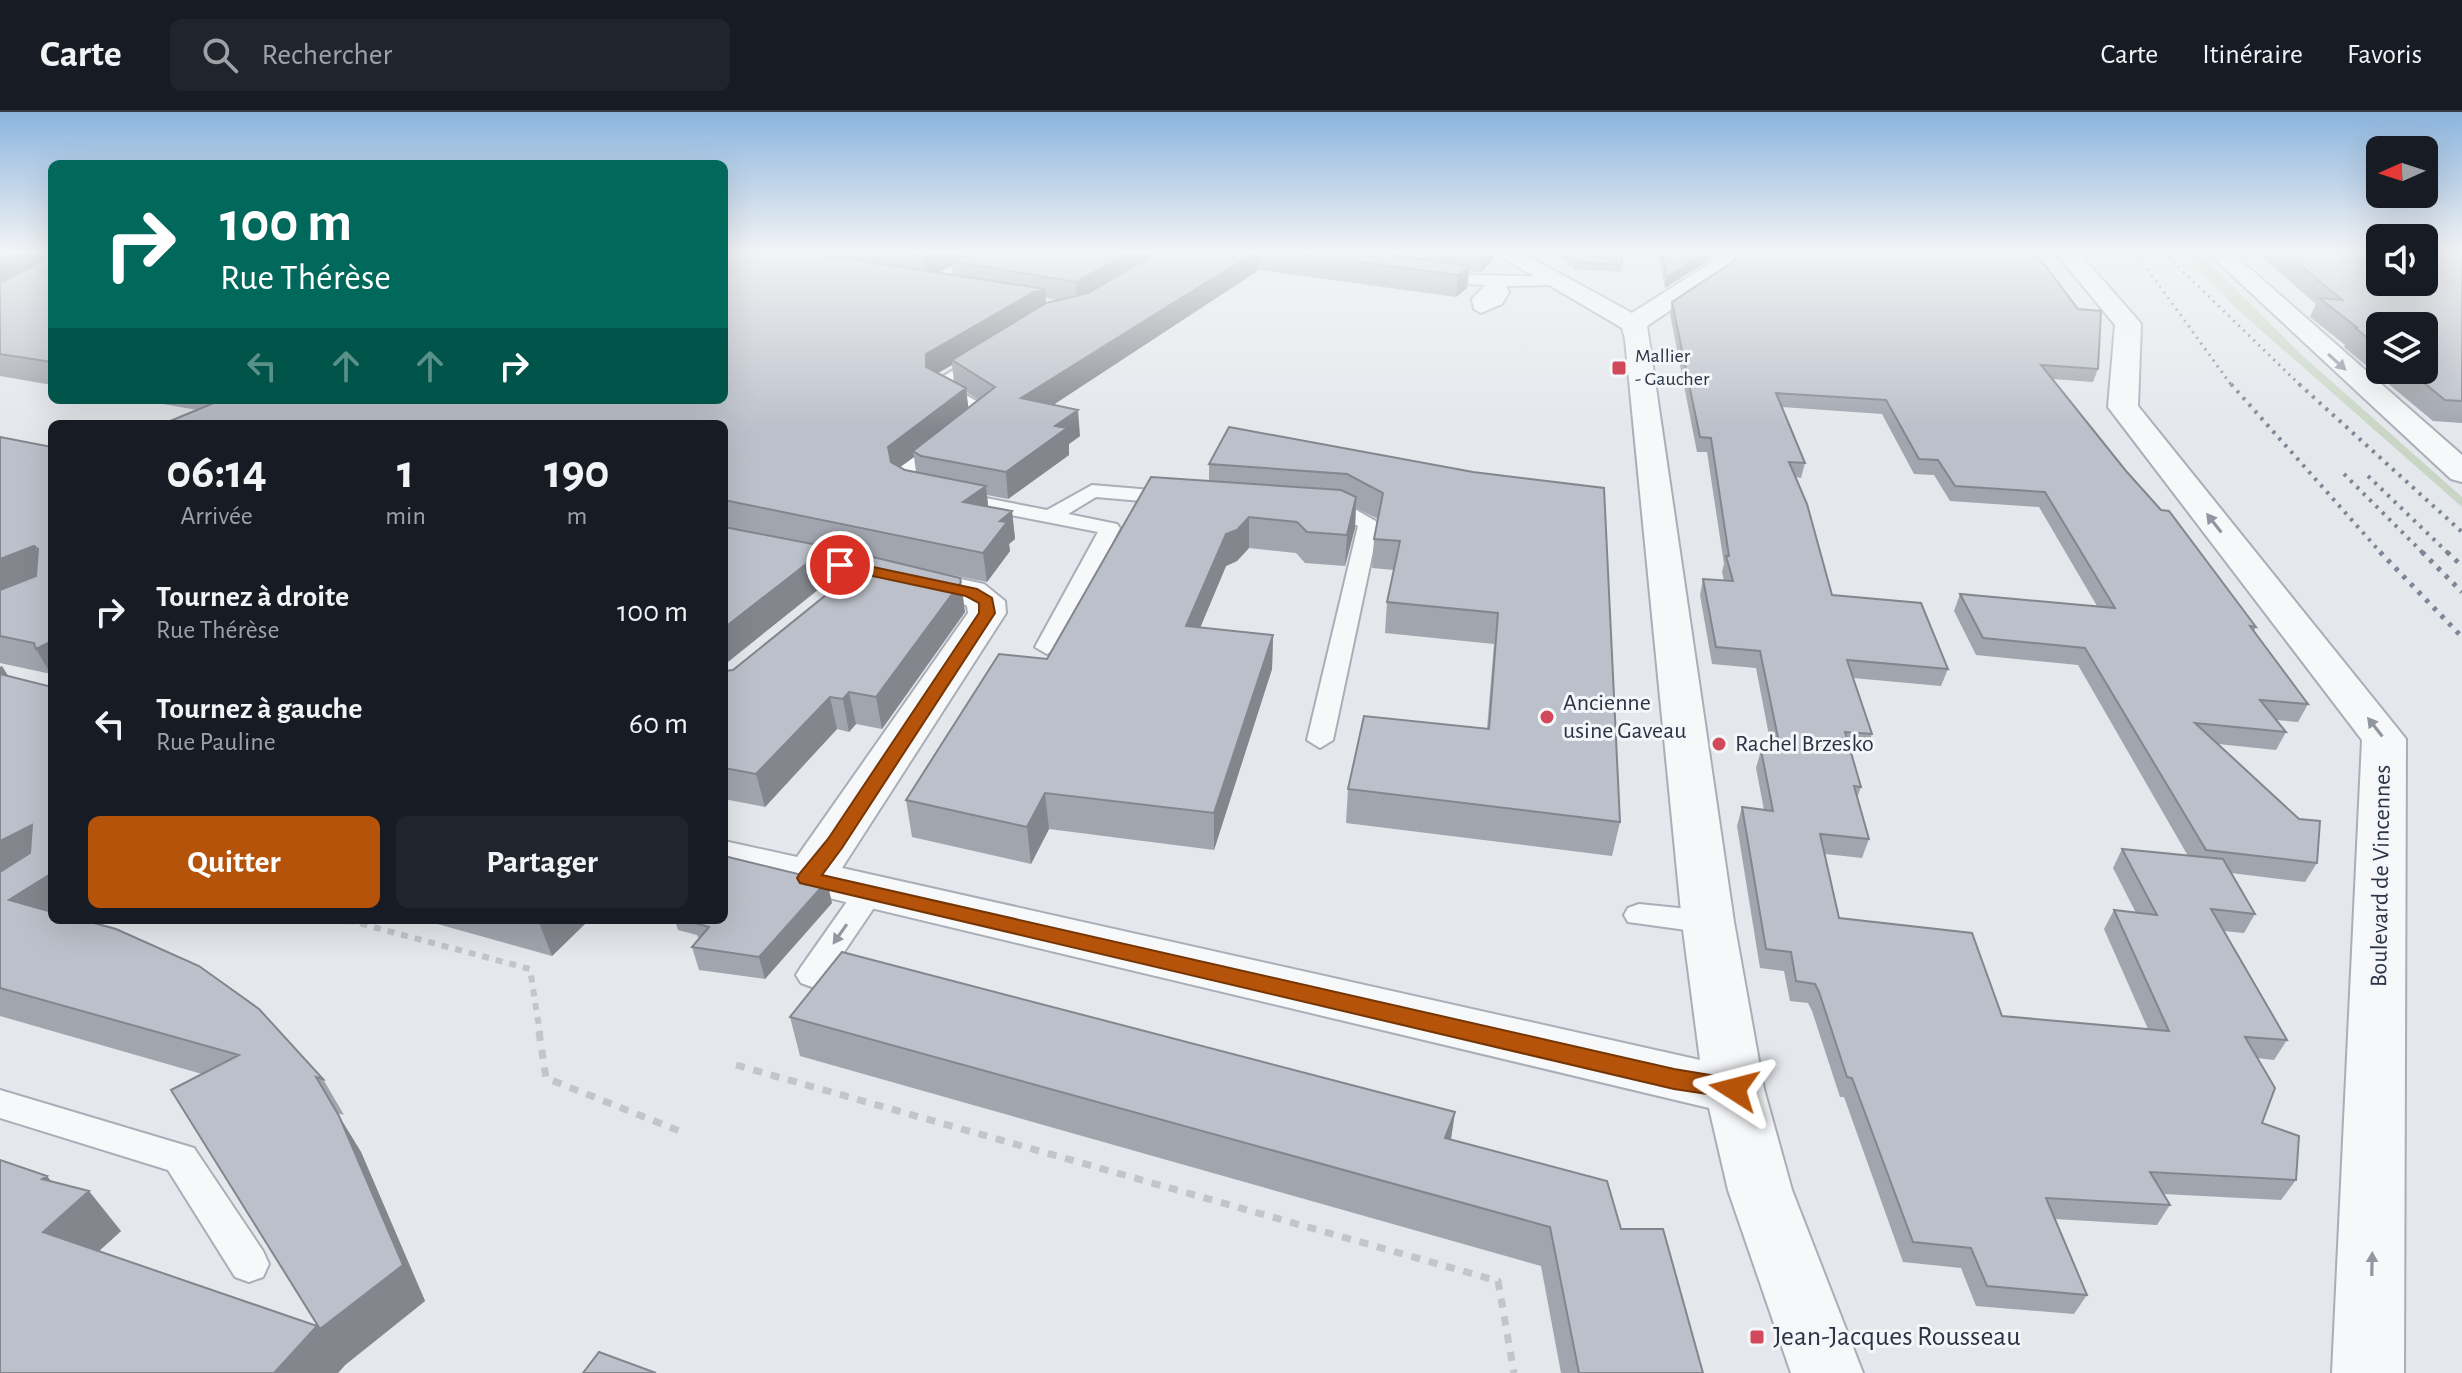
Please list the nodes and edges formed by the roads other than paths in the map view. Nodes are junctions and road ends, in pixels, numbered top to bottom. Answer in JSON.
{"nodes":[{"id":1,"x":1609,"y":311,"type":"edge"},
{"id":2,"x":1653,"y":311,"type":"edge"},
{"id":3,"x":2117,"y":311,"type":"edge"},
{"id":4,"x":2283,"y":311,"type":"edge"},
{"id":5,"x":1633,"y":324,"type":"junction"},
{"id":6,"x":1003,"y":345,"type":"edge"},
{"id":7,"x":2462,"y":472,"type":"edge"},
{"id":8,"x":1202,"y":500,"type":"edge"},
{"id":9,"x":1297,"y":508,"type":"edge"},
{"id":10,"x":1051,"y":516,"type":"junction"},
{"id":11,"x":728,"y":541,"type":"edge"},
{"id":12,"x":869,"y":571,"type":"junction"},
{"id":13,"x":833,"y":601,"type":"edge"},
{"id":14,"x":1047,"y":647,"type":"dead end"},
{"id":15,"x":1320,"y":740,"type":"dead end"},
{"id":16,"x":728,"y":858,"type":"edge"},
{"id":17,"x":807,"y":878,"type":"junction"},
{"id":18,"x":869,"y":893,"type":"junction"},
{"id":19,"x":1639,"y":915,"type":"dead end"},
{"id":20,"x":1708,"y":922,"type":"junction"},
{"id":21,"x":812,"y":975,"type":"dead end"},
{"id":22,"x":1734,"y":1089,"type":"junction"},
{"id":23,"x":0,"y":1104,"type":"edge"},
{"id":24,"x":249,"y":1264,"type":"dead end"},
{"id":25,"x":1827,"y":1373,"type":"edge"},
{"id":26,"x":2368,"y":1373,"type":"edge"}],
"edges":[{"from":1,"to":5,"type":"street"},
{"from":2,"to":5,"type":"street"},
{"from":26,"to":3,"type":"street","name":"Boulevard de Vincennes","one_way":true},
{"from":4,"to":7,"type":"street","one_way":true},
{"from":5,"to":20,"type":"street"},
{"from":6,"to":10,"type":"lane"},
{"from":8,"to":10,"type":"lane"},
{"from":9,"to":15,"type":"lane"},
{"from":10,"to":14,"type":"lane"},
{"from":11,"to":12,"type":"street"},
{"from":12,"to":13,"type":"street"},
{"from":12,"to":17,"type":"street"},
{"from":16,"to":17,"type":"street"},
{"from":17,"to":18,"type":"street"},
{"from":18,"to":21,"type":"lane","one_way":true},
{"from":18,"to":22,"type":"street"},
{"from":19,"to":20,"type":"lane"},
{"from":20,"to":22,"type":"street"},
{"from":22,"to":25,"type":"street"},
{"from":23,"to":24,"type":"lane"}]}
